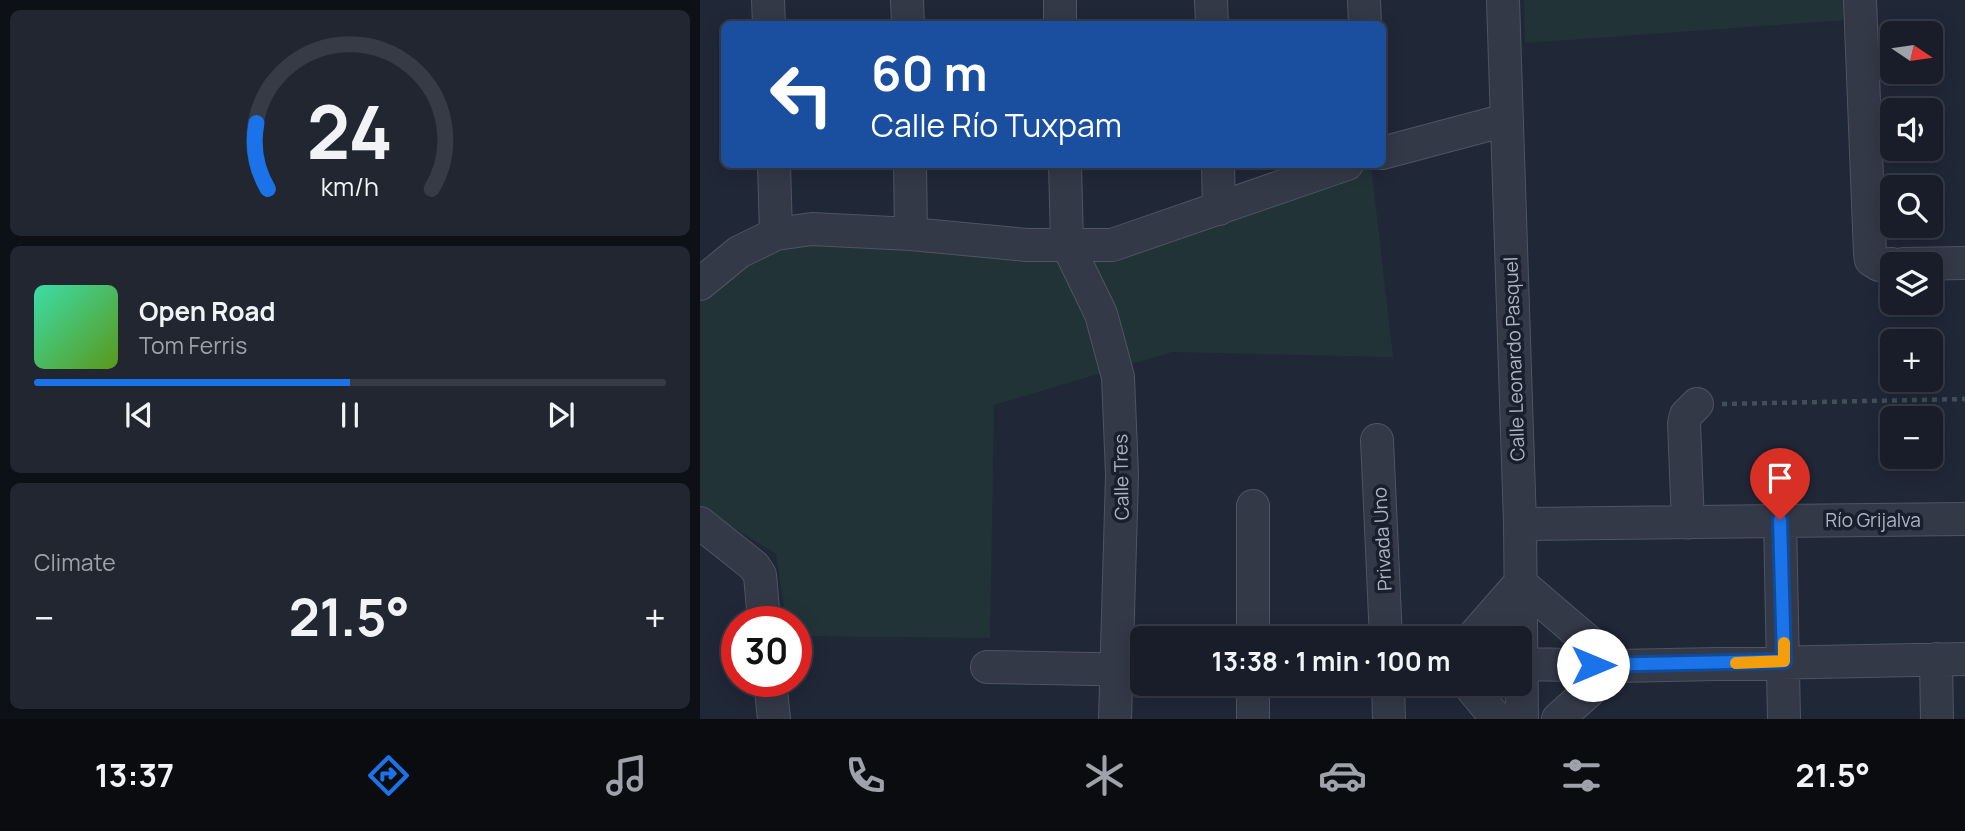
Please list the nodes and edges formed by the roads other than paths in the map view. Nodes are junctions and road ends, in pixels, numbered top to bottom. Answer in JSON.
{"nodes":[{"id":1,"x":768,"y":0,"type":"edge"},
{"id":2,"x":907,"y":0,"type":"edge"},
{"id":3,"x":1060,"y":0,"type":"edge"},
{"id":4,"x":1211,"y":0,"type":"edge"},
{"id":5,"x":1364,"y":0,"type":"edge"},
{"id":6,"x":1503,"y":0,"type":"edge"},
{"id":7,"x":1860,"y":0,"type":"edge"},
{"id":8,"x":769,"y":21,"type":"edge"},
{"id":9,"x":908,"y":21,"type":"edge"},
{"id":10,"x":1060,"y":21,"type":"edge"},
{"id":11,"x":1212,"y":21,"type":"edge"},
{"id":12,"x":1365,"y":21,"type":"edge"},
{"id":13,"x":1506,"y":120,"type":"junction"},
{"id":14,"x":1386,"y":152,"type":"edge"},
{"id":15,"x":774,"y":168,"type":"edge"},
{"id":16,"x":910,"y":168,"type":"edge"},
{"id":17,"x":1065,"y":168,"type":"edge"},
{"id":18,"x":1217,"y":168,"type":"edge"},
{"id":19,"x":1337,"y":168,"type":"edge"},
{"id":20,"x":1219,"y":209,"type":"junction"},
{"id":21,"x":776,"y":234,"type":"junction"},
{"id":22,"x":911,"y":234,"type":"junction"},
{"id":23,"x":1067,"y":244,"type":"junction"},
{"id":24,"x":1880,"y":252,"type":"edge"},
{"id":25,"x":1943,"y":263,"type":"edge"},
{"id":26,"x":1965,"y":263,"type":"edge"},
{"id":27,"x":700,"y":284,"type":"edge"},
{"id":28,"x":1697,"y":404,"type":"road end"},
{"id":29,"x":1377,"y":440,"type":"dead end"},
{"id":30,"x":1253,"y":506,"type":"dead end"},
{"id":31,"x":1965,"y":519,"type":"edge"},
{"id":32,"x":1780,"y":520,"type":"junction"},
{"id":33,"x":700,"y":523,"type":"edge"},
{"id":34,"x":1673,"y":523,"type":"junction"},
{"id":35,"x":1520,"y":524,"type":"junction"},
{"id":36,"x":1520,"y":583,"type":"junction"},
{"id":37,"x":763,"y":606,"type":"edge"},
{"id":38,"x":1253,"y":626,"type":"edge"},
{"id":39,"x":1385,"y":626,"type":"edge"},
{"id":40,"x":1482,"y":626,"type":"edge"},
{"id":41,"x":1521,"y":626,"type":"edge"},
{"id":42,"x":1950,"y":659,"type":"edge"},
{"id":43,"x":1784,"y":661,"type":"junction"},
{"id":44,"x":1532,"y":664,"type":"edge"},
{"id":45,"x":1617,"y":666,"type":"junction"},
{"id":46,"x":987,"y":667,"type":"dead end"},
{"id":47,"x":1130,"y":670,"type":"edge"},
{"id":48,"x":1253,"y":696,"type":"edge"},
{"id":49,"x":1388,"y":696,"type":"edge"},
{"id":50,"x":1478,"y":696,"type":"edge"},
{"id":51,"x":1522,"y":696,"type":"edge"},
{"id":52,"x":772,"y":697,"type":"edge"},
{"id":53,"x":774,"y":719,"type":"edge"},
{"id":54,"x":1115,"y":719,"type":"edge"},
{"id":55,"x":1253,"y":719,"type":"edge"},
{"id":56,"x":1389,"y":719,"type":"edge"},
{"id":57,"x":1497,"y":719,"type":"edge"},
{"id":58,"x":1522,"y":719,"type":"edge"},
{"id":59,"x":1558,"y":719,"type":"edge"},
{"id":60,"x":1784,"y":719,"type":"edge"},
{"id":61,"x":1937,"y":719,"type":"edge"}],
"edges":[{"from":1,"to":8,"type":"street"},
{"from":2,"to":9,"type":"street"},
{"from":3,"to":10,"type":"street"},
{"from":4,"to":11,"type":"street"},
{"from":5,"to":12,"type":"street"},
{"from":6,"to":13,"type":"street","name":"Calle Leonardo Pasquel"},
{"from":7,"to":24,"type":"street"},
{"from":13,"to":14,"type":"street"},
{"from":13,"to":35,"type":"street","name":"Calle Leonardo Pasquel"},
{"from":15,"to":21,"type":"street"},
{"from":16,"to":22,"type":"street"},
{"from":17,"to":23,"type":"street"},
{"from":18,"to":20,"type":"street"},
{"from":19,"to":20,"type":"street"},
{"from":20,"to":23,"type":"street"},
{"from":21,"to":22,"type":"street"},
{"from":21,"to":27,"type":"street"},
{"from":22,"to":23,"type":"street"},
{"from":23,"to":47,"type":"street","name":"Calle Tres"},
{"from":25,"to":26,"type":"street"},
{"from":28,"to":34,"type":"street"},
{"from":29,"to":39,"type":"street","name":"Privada Uno"},
{"from":30,"to":38,"type":"street"},
{"from":31,"to":32,"type":"street","name":"Río Grijalva"},
{"from":32,"to":34,"type":"street","name":"Río Grijalva"},
{"from":32,"to":43,"type":"street"},
{"from":33,"to":37,"type":"street"},
{"from":34,"to":35,"type":"street"},
{"from":35,"to":36,"type":"street","name":"Calle Leonardo Pasquel"},
{"from":36,"to":40,"type":"street"},
{"from":36,"to":41,"type":"street","name":"Calle Leonardo Pasquel"},
{"from":36,"to":45,"type":"street"},
{"from":42,"to":43,"type":"street"},
{"from":42,"to":61,"type":"street"},
{"from":43,"to":45,"type":"street"},
{"from":43,"to":60,"type":"street"},
{"from":44,"to":45,"type":"street"},
{"from":45,"to":59,"type":"street"},
{"from":46,"to":47,"type":"street"},
{"from":47,"to":54,"type":"street","name":"Calle Tres"},
{"from":48,"to":55,"type":"street"},
{"from":49,"to":56,"type":"street"},
{"from":50,"to":57,"type":"street"},
{"from":51,"to":58,"type":"street","name":"Calle Leonardo Pasquel"},
{"from":52,"to":53,"type":"street"}]}
